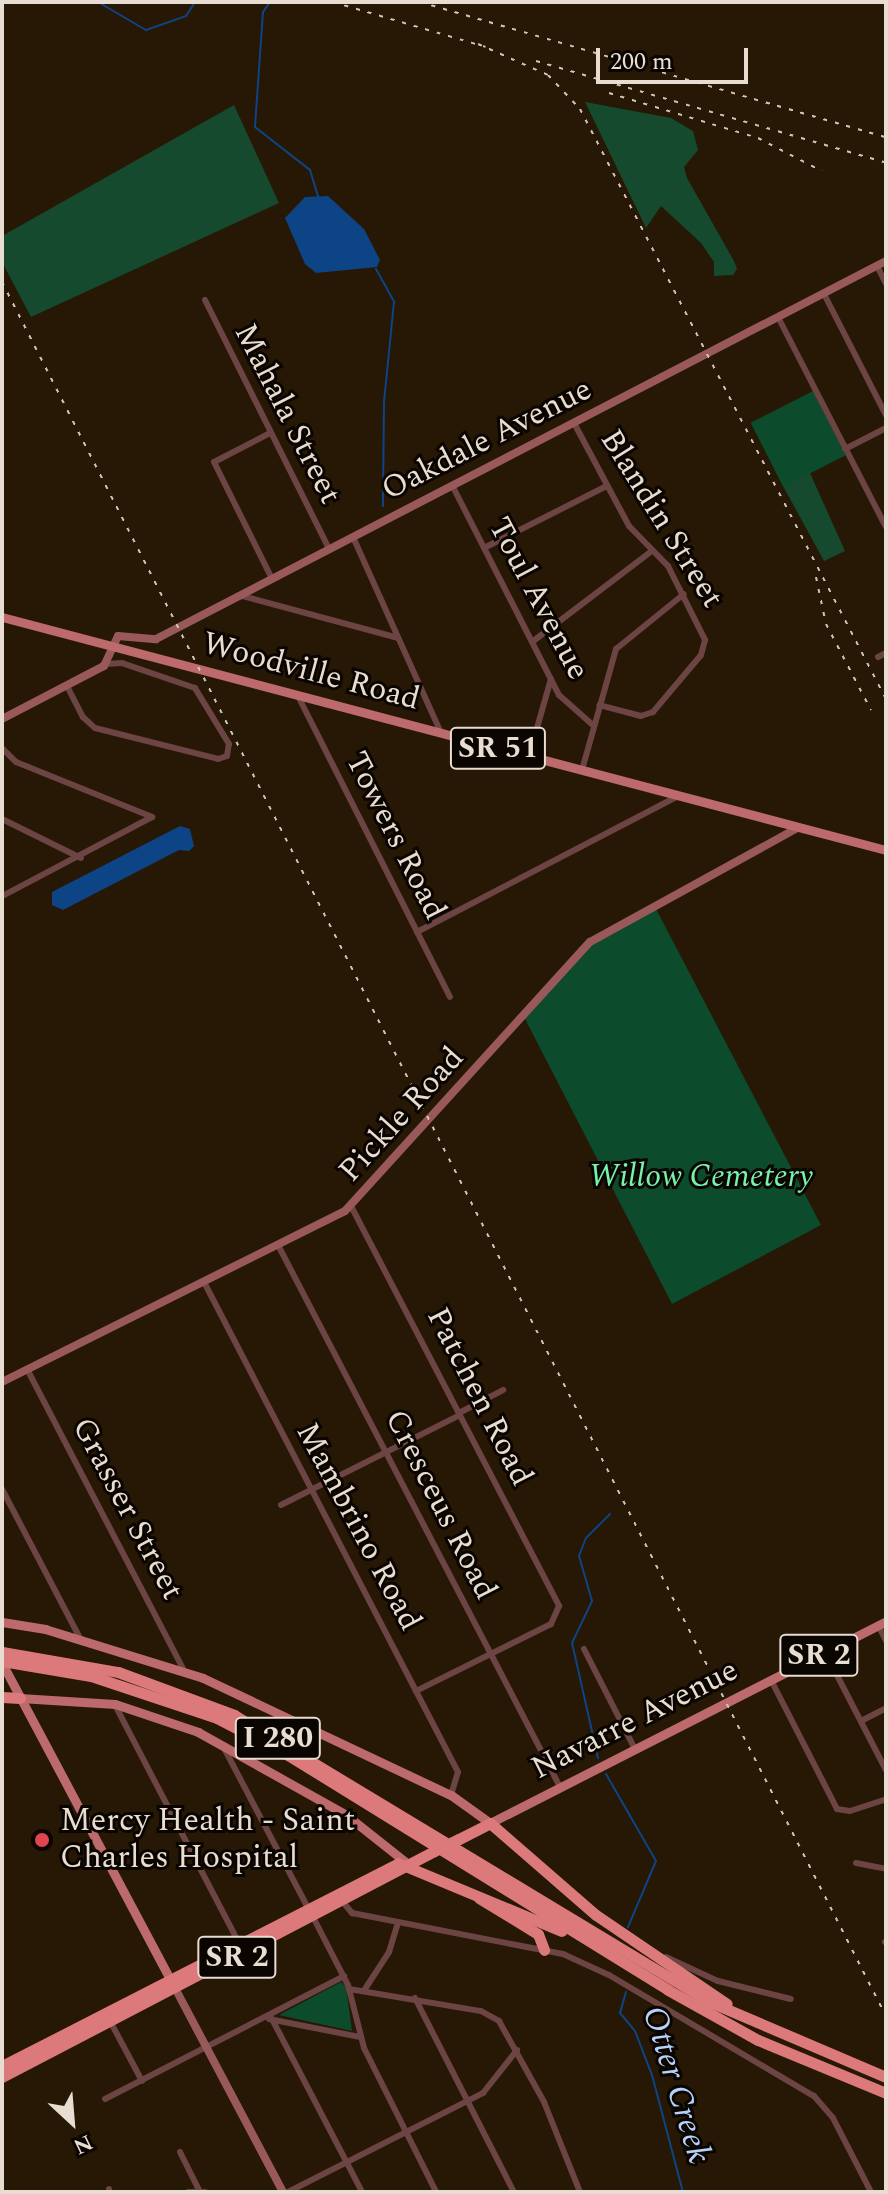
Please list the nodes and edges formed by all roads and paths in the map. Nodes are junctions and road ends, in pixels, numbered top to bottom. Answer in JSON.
{"nodes":[{"id":1,"x":886,"y":261,"type":"edge"},
{"id":2,"x":877,"y":266,"type":"junction"},
{"id":3,"x":886,"y":284,"type":"edge"},
{"id":4,"x":824,"y":294,"type":"junction"},
{"id":5,"x":205,"y":300,"type":"dead end"},
{"id":6,"x":778,"y":317,"type":"junction"},
{"id":7,"x":886,"y":415,"type":"edge"},
{"id":8,"x":574,"y":423,"type":"junction"},
{"id":9,"x":885,"y":429,"type":"edge"},
{"id":10,"x":270,"y":433,"type":"junction"},
{"id":11,"x":845,"y":449,"type":"junction"},
{"id":12,"x":452,"y":485,"type":"junction"},
{"id":13,"x":607,"y":486,"type":"junction"},
{"id":14,"x":886,"y":527,"type":"edge"},
{"id":15,"x":353,"y":537,"type":"junction"},
{"id":16,"x":484,"y":548,"type":"junction"},
{"id":17,"x":329,"y":549,"type":"junction"},
{"id":18,"x":652,"y":551,"type":"junction"},
{"id":19,"x":272,"y":579,"type":"junction"},
{"id":20,"x":684,"y":594,"type":"junction"},
{"id":21,"x":239,"y":595,"type":"junction"},
{"id":22,"x":2,"y":617,"type":"edge"},
{"id":23,"x":398,"y":638,"type":"junction"},
{"id":24,"x":532,"y":642,"type":"junction"},
{"id":25,"x":111,"y":646,"type":"junction"},
{"id":26,"x":886,"y":653,"type":"edge"},
{"id":27,"x":878,"y":657,"type":"dead end"},
{"id":28,"x":104,"y":666,"type":"junction"},
{"id":29,"x":551,"y":678,"type":"junction"},
{"id":30,"x":67,"y":686,"type":"junction"},
{"id":31,"x":298,"y":696,"type":"junction"},
{"id":32,"x":599,"y":705,"type":"junction"},
{"id":33,"x":2,"y":719,"type":"edge"},
{"id":34,"x":594,"y":726,"type":"junction"},
{"id":35,"x":441,"y":733,"type":"junction"},
{"id":36,"x":2,"y":748,"type":"edge"},
{"id":37,"x":529,"y":756,"type":"junction"},
{"id":38,"x":582,"y":770,"type":"junction"},
{"id":39,"x":678,"y":796,"type":"junction"},
{"id":40,"x":2,"y":819,"type":"edge"},
{"id":41,"x":797,"y":828,"type":"junction"},
{"id":42,"x":886,"y":850,"type":"edge"},
{"id":43,"x":81,"y":858,"type":"junction"},
{"id":44,"x":3,"y":896,"type":"edge"},
{"id":45,"x":417,"y":932,"type":"junction"},
{"id":46,"x":450,"y":997,"type":"dead end"},
{"id":47,"x":351,"y":1206,"type":"junction"},
{"id":48,"x":278,"y":1245,"type":"junction"},
{"id":49,"x":204,"y":1282,"type":"junction"},
{"id":50,"x":27,"y":1369,"type":"junction"},
{"id":51,"x":2,"y":1382,"type":"edge"},
{"id":52,"x":503,"y":1390,"type":"dead end"},
{"id":53,"x":460,"y":1414,"type":"junction"},
{"id":54,"x":385,"y":1452,"type":"junction"},
{"id":55,"x":2,"y":1489,"type":"edge"},
{"id":56,"x":311,"y":1489,"type":"junction"},
{"id":57,"x":281,"y":1505,"type":"dead end"},
{"id":58,"x":2,"y":1622,"type":"edge"},
{"id":59,"x":882,"y":1623,"type":"edge"},
{"id":60,"x":80,"y":1639,"type":"junction"},
{"id":61,"x":886,"y":1641,"type":"edge"},
{"id":62,"x":584,"y":1649,"type":"dead end"},
{"id":63,"x":2,"y":1652,"type":"edge"},
{"id":64,"x":825,"y":1652,"type":"junction"},
{"id":65,"x":490,"y":1653,"type":"junction"},
{"id":66,"x":2,"y":1662,"type":"edge"},
{"id":67,"x":184,"y":1670,"type":"junction"},
{"id":68,"x":771,"y":1680,"type":"junction"},
{"id":69,"x":416,"y":1691,"type":"junction"},
{"id":70,"x":2,"y":1697,"type":"edge"},
{"id":71,"x":20,"y":1698,"type":"junction"},
{"id":72,"x":115,"y":1704,"type":"junction"},
{"id":73,"x":886,"y":1708,"type":"edge"},
{"id":74,"x":861,"y":1721,"type":"junction"},
{"id":75,"x":221,"y":1742,"type":"junction"},
{"id":76,"x":635,"y":1749,"type":"junction"},
{"id":77,"x":886,"y":1770,"type":"edge"},
{"id":78,"x":560,"y":1787,"type":"junction"},
{"id":79,"x":451,"y":1795,"type":"junction"},
{"id":80,"x":886,"y":1799,"type":"edge"},
{"id":81,"x":490,"y":1823,"type":"junction"},
{"id":82,"x":856,"y":1863,"type":"dead end"},
{"id":83,"x":408,"y":1864,"type":"junction"},
{"id":84,"x":886,"y":1869,"type":"edge"},
{"id":85,"x":375,"y":1874,"type":"junction"},
{"id":86,"x":473,"y":1892,"type":"junction"},
{"id":87,"x":340,"y":1897,"type":"junction"},
{"id":88,"x":330,"y":1909,"type":"junction"},
{"id":89,"x":312,"y":1914,"type":"junction"},
{"id":90,"x":398,"y":1922,"type":"junction"},
{"id":91,"x":622,"y":1933,"type":"junction"},
{"id":92,"x":239,"y":1943,"type":"junction"},
{"id":93,"x":544,"y":1950,"type":"junction"},
{"id":94,"x":632,"y":1967,"type":"junction"},
{"id":95,"x":344,"y":1976,"type":"junction"},
{"id":96,"x":172,"y":1983,"type":"junction"},
{"id":97,"x":349,"y":1989,"type":"junction"},
{"id":98,"x":365,"y":1989,"type":"junction"},
{"id":99,"x":415,"y":1998,"type":"junction"},
{"id":100,"x":791,"y":1999,"type":"dead end"},
{"id":101,"x":106,"y":2016,"type":"junction"},
{"id":102,"x":261,"y":2017,"type":"junction"},
{"id":103,"x":272,"y":2019,"type":"junction"},
{"id":104,"x":360,"y":2037,"type":"junction"},
{"id":105,"x":205,"y":2045,"type":"junction"},
{"id":106,"x":809,"y":2048,"type":"junction"},
{"id":107,"x":517,"y":2050,"type":"junction"},
{"id":108,"x":4,"y":2069,"type":"edge"},
{"id":109,"x":886,"y":2077,"type":"edge"},
{"id":110,"x":142,"y":2081,"type":"junction"},
{"id":111,"x":886,"y":2093,"type":"edge"},
{"id":112,"x":105,"y":2099,"type":"dead end"},
{"id":113,"x":468,"y":2101,"type":"junction"},
{"id":114,"x":407,"y":2131,"type":"junction"},
{"id":115,"x":180,"y":2152,"type":"dead end"},
{"id":116,"x":346,"y":2162,"type":"junction"},
{"id":117,"x":202,"y":2191,"type":"edge"},
{"id":118,"x":188,"y":2192,"type":"edge"},
{"id":119,"x":285,"y":2192,"type":"edge"},
{"id":120,"x":362,"y":2192,"type":"edge"},
{"id":121,"x":436,"y":2192,"type":"edge"},
{"id":122,"x":514,"y":2192,"type":"edge"},
{"id":123,"x":580,"y":2192,"type":"edge"},
{"id":124,"x":871,"y":2192,"type":"edge"}],
"edges":[{"from":1,"to":2,"type":"street","name":"Oakdale Avenue"},
{"from":2,"to":3,"type":"street"},
{"from":2,"to":4,"type":"street","name":"Oakdale Avenue"},
{"from":4,"to":6,"type":"street","name":"Oakdale Avenue"},
{"from":4,"to":7,"type":"street"},
{"from":5,"to":10,"type":"street","name":"Mahala Street"},
{"from":6,"to":8,"type":"street","name":"Oakdale Avenue"},
{"from":6,"to":11,"type":"street"},
{"from":8,"to":12,"type":"street","name":"Oakdale Avenue"},
{"from":8,"to":13,"type":"street","name":"Blandin Street"},
{"from":9,"to":11,"type":"street"},
{"from":10,"to":17,"type":"street","name":"Mahala Street"},
{"from":10,"to":19,"type":"street"},
{"from":11,"to":14,"type":"street"},
{"from":12,"to":15,"type":"street","name":"Oakdale Avenue"},
{"from":12,"to":16,"type":"street","name":"Toul Avenue"},
{"from":13,"to":16,"type":"street"},
{"from":13,"to":18,"type":"street","name":"Blandin Street"},
{"from":15,"to":17,"type":"street","name":"Oakdale Avenue"},
{"from":15,"to":23,"type":"street"},
{"from":16,"to":24,"type":"street","name":"Toul Avenue"},
{"from":17,"to":19,"type":"street","name":"Oakdale Avenue"},
{"from":18,"to":20,"type":"street","name":"Blandin Street"},
{"from":18,"to":24,"type":"street"},
{"from":19,"to":21,"type":"street","name":"Oakdale Avenue"},
{"from":20,"to":32,"type":"street"},
{"from":20,"to":32,"type":"street","name":"Blandin Street"},
{"from":21,"to":23,"type":"street"},
{"from":21,"to":25,"type":"street","name":"Oakdale Avenue"},
{"from":22,"to":25,"type":"main road","name":"Woodville Road","number":"SR 51"},
{"from":23,"to":35,"type":"street"},
{"from":24,"to":29,"type":"street","name":"Toul Avenue"},
{"from":25,"to":28,"type":"street"},
{"from":25,"to":31,"type":"main road","name":"Woodville Road","number":"SR 51"},
{"from":26,"to":27,"type":"street"},
{"from":28,"to":30,"type":"street"},
{"from":28,"to":30,"type":"street"},
{"from":29,"to":34,"type":"street","name":"Toul Avenue"},
{"from":29,"to":37,"type":"street"},
{"from":30,"to":33,"type":"street"},
{"from":31,"to":35,"type":"main road","name":"Woodville Road","number":"SR 51"},
{"from":31,"to":45,"type":"street","name":"Towers Road"},
{"from":32,"to":34,"type":"street"},
{"from":34,"to":38,"type":"street"},
{"from":35,"to":37,"type":"main road","name":"Woodville Road","number":"SR 51"},
{"from":36,"to":43,"type":"street"},
{"from":37,"to":38,"type":"main road","name":"Woodville Road","number":"SR 51"},
{"from":38,"to":39,"type":"main road","name":"Woodville Road","number":"SR 51"},
{"from":39,"to":41,"type":"main road","name":"Woodville Road","number":"SR 51"},
{"from":39,"to":45,"type":"street"},
{"from":40,"to":43,"type":"street"},
{"from":41,"to":42,"type":"main road","name":"Woodville Road","number":"SR 51"},
{"from":41,"to":47,"type":"street","name":"Pickle Road"},
{"from":43,"to":44,"type":"street"},
{"from":45,"to":46,"type":"street","name":"Towers Road"},
{"from":47,"to":48,"type":"street","name":"Pickle Road"},
{"from":47,"to":53,"type":"street","name":"Patchen Road"},
{"from":48,"to":49,"type":"street","name":"Pickle Road"},
{"from":48,"to":54,"type":"street","name":"Cresceus Road"},
{"from":49,"to":50,"type":"street","name":"Pickle Road"},
{"from":49,"to":56,"type":"street","name":"Mambrino Road"},
{"from":50,"to":51,"type":"street","name":"Pickle Road"},
{"from":50,"to":67,"type":"street","name":"Grasser Street"},
{"from":52,"to":53,"type":"street"},
{"from":53,"to":54,"type":"street"},
{"from":53,"to":65,"type":"street","name":"Patchen Road"},
{"from":54,"to":56,"type":"street"},
{"from":54,"to":65,"type":"street","name":"Cresceus Road"},
{"from":55,"to":60,"type":"street"},
{"from":56,"to":57,"type":"street"},
{"from":56,"to":69,"type":"street","name":"Mambrino Road"},
{"from":58,"to":60,"type":"main road"},
{"from":59,"to":61,"type":"street"},
{"from":59,"to":64,"type":"main road","name":"Navarre Avenue","number":"SR 2"},
{"from":60,"to":67,"type":"main road"},
{"from":62,"to":76,"type":"street"},
{"from":63,"to":106,"type":"highway","number":"I 280"},
{"from":64,"to":68,"type":"main road","name":"Navarre Avenue","number":"SR 2"},
{"from":64,"to":74,"type":"street"},
{"from":65,"to":69,"type":"street"},
{"from":65,"to":78,"type":"street","name":"Cresceus Road"},
{"from":66,"to":71,"type":"main road"},
{"from":66,"to":94,"type":"highway","number":"I 280"},
{"from":67,"to":79,"type":"main road"},
{"from":68,"to":76,"type":"main road","name":"Navarre Avenue","number":"SR 2"},
{"from":68,"to":80,"type":"street"},
{"from":69,"to":79,"type":"street","name":"Mambrino Road"},
{"from":70,"to":71,"type":"highway"},
{"from":71,"to":72,"type":"main road"},
{"from":71,"to":96,"type":"main road"},
{"from":72,"to":75,"type":"main road"},
{"from":72,"to":92,"type":"street"},
{"from":73,"to":74,"type":"street"},
{"from":74,"to":77,"type":"street"},
{"from":75,"to":83,"type":"main road"},
{"from":75,"to":89,"type":"street"},
{"from":76,"to":78,"type":"main road","name":"Navarre Avenue","number":"SR 2"},
{"from":78,"to":81,"type":"main road","name":"Navarre Avenue","number":"SR 2"},
{"from":79,"to":81,"type":"main road"},
{"from":81,"to":83,"type":"highway","name":"Navarre Avenue","number":"SR 2","bridge":true},
{"from":81,"to":91,"type":"highway"},
{"from":82,"to":84,"type":"street"},
{"from":83,"to":85,"type":"highway","name":"Navarre Avenue","number":"SR 2"},
{"from":83,"to":86,"type":"highway"},
{"from":83,"to":87,"type":"highway","name":"Navarre Avenue","number":"SR 2"},
{"from":85,"to":87,"type":"highway","name":"Navarre Avenue","number":"SR 2"},
{"from":85,"to":88,"type":"highway"},
{"from":86,"to":93,"type":"highway"},
{"from":86,"to":94,"type":"highway"},
{"from":87,"to":88,"type":"highway","name":"Navarre Avenue","number":"SR 2"},
{"from":87,"to":89,"type":"highway","name":"Navarre Avenue","number":"SR 2"},
{"from":87,"to":90,"type":"street"},
{"from":88,"to":89,"type":"highway","name":"Navarre Avenue","number":"SR 2"},
{"from":89,"to":92,"type":"highway","name":"Navarre Avenue","number":"SR 2"},
{"from":89,"to":95,"type":"street"},
{"from":89,"to":96,"type":"highway","name":"Navarre Avenue","number":"SR 2"},
{"from":90,"to":93,"type":"street"},
{"from":90,"to":98,"type":"street"},
{"from":91,"to":100,"type":"street"},
{"from":91,"to":106,"type":"highway"},
{"from":92,"to":96,"type":"highway","name":"Navarre Avenue","number":"SR 2"},
{"from":93,"to":124,"type":"street"},
{"from":94,"to":111,"type":"highway","number":"I 280"},
{"from":95,"to":97,"type":"street"},
{"from":95,"to":102,"type":"street"},
{"from":96,"to":101,"type":"highway","name":"Navarre Avenue","number":"SR 2"},
{"from":96,"to":105,"type":"street"},
{"from":97,"to":98,"type":"street"},
{"from":97,"to":104,"type":"street"},
{"from":98,"to":99,"type":"street"},
{"from":99,"to":107,"type":"street"},
{"from":99,"to":113,"type":"street"},
{"from":101,"to":108,"type":"highway","name":"Navarre Avenue","number":"SR 2"},
{"from":101,"to":108,"type":"highway","name":"Navarre Avenue","number":"SR 2"},
{"from":101,"to":110,"type":"street"},
{"from":102,"to":103,"type":"street"},
{"from":102,"to":105,"type":"street"},
{"from":103,"to":104,"type":"street"},
{"from":103,"to":116,"type":"street"},
{"from":104,"to":114,"type":"street"},
{"from":105,"to":110,"type":"street"},
{"from":105,"to":119,"type":"street"},
{"from":106,"to":109,"type":"highway","number":"I 280"},
{"from":107,"to":113,"type":"street"},
{"from":107,"to":123,"type":"street"},
{"from":110,"to":112,"type":"street"},
{"from":113,"to":114,"type":"street"},
{"from":113,"to":122,"type":"street"},
{"from":114,"to":116,"type":"street"},
{"from":114,"to":121,"type":"street"},
{"from":115,"to":117,"type":"street"},
{"from":116,"to":119,"type":"street"},
{"from":116,"to":120,"type":"street"},
{"from":117,"to":118,"type":"street"}]}
